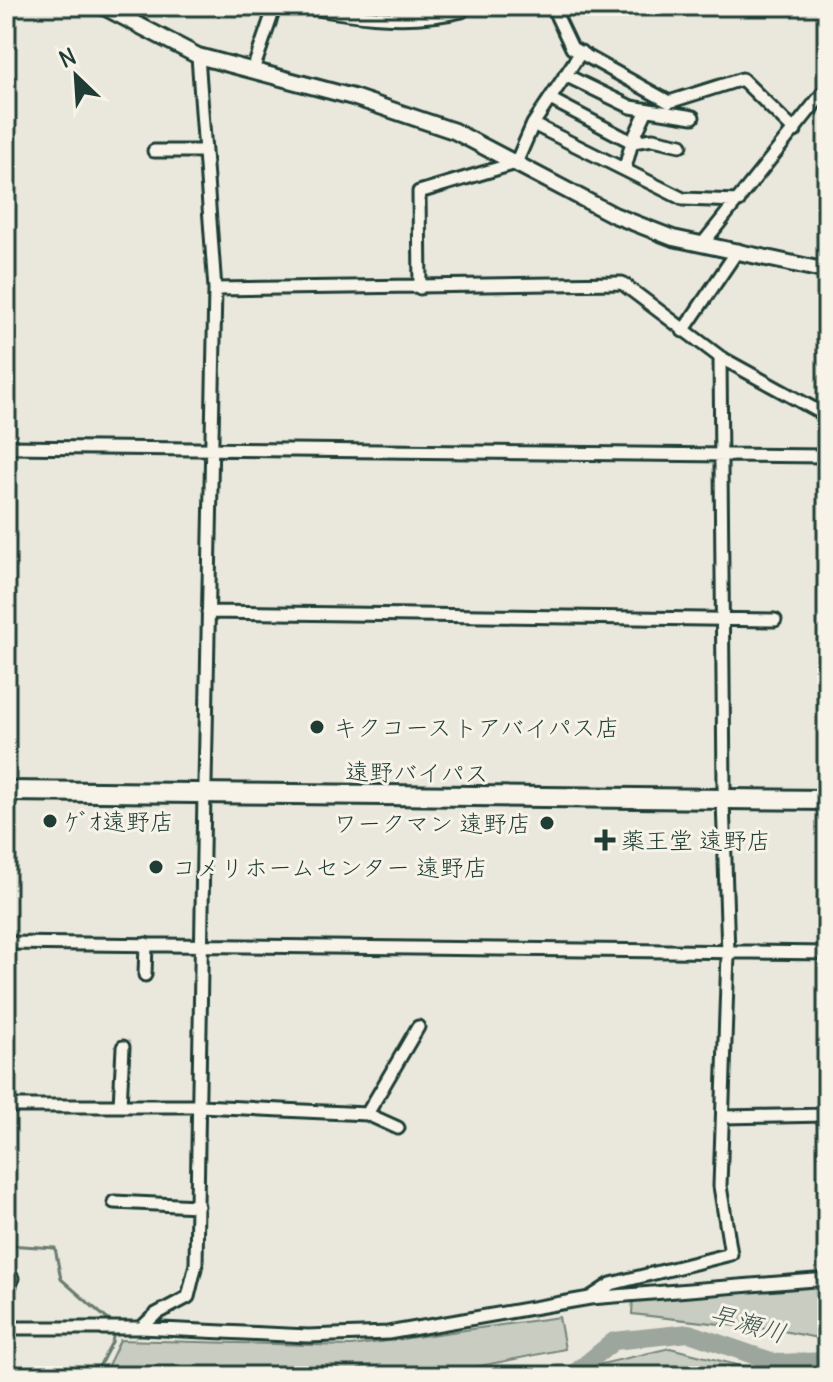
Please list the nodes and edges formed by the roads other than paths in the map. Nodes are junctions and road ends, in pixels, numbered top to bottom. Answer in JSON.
{"nodes":[{"id":1,"x":102,"y":6,"type":"edge"},
{"id":2,"x":275,"y":6,"type":"edge"},
{"id":3,"x":300,"y":6,"type":"edge"},
{"id":4,"x":461,"y":6,"type":"edge"},
{"id":5,"x":552,"y":6,"type":"edge"},
{"id":6,"x":424,"y":12,"type":"edge"},
{"id":7,"x":581,"y":52,"type":"junction"},
{"id":8,"x":198,"y":56,"type":"junction"},
{"id":9,"x":253,"y":70,"type":"junction"},
{"id":10,"x":565,"y":75,"type":"junction"},
{"id":11,"x":827,"y":88,"type":"edge"},
{"id":12,"x":550,"y":99,"type":"junction"},
{"id":13,"x":647,"y":110,"type":"junction"},
{"id":14,"x":693,"y":117,"type":"dead end"},
{"id":15,"x":533,"y":124,"type":"junction"},
{"id":16,"x":795,"y":131,"type":"junction"},
{"id":17,"x":632,"y":142,"type":"junction"},
{"id":18,"x":681,"y":145,"type":"dead end"},
{"id":19,"x":154,"y":151,"type":"dead end"},
{"id":20,"x":205,"y":151,"type":"junction"},
{"id":21,"x":516,"y":163,"type":"junction"},
{"id":22,"x":625,"y":168,"type":"junction"},
{"id":23,"x":739,"y":201,"type":"junction"},
{"id":24,"x":704,"y":242,"type":"junction"},
{"id":25,"x":738,"y":250,"type":"junction"},
{"id":26,"x":827,"y":271,"type":"edge"},
{"id":27,"x":420,"y":288,"type":"junction"},
{"id":28,"x":215,"y":289,"type":"junction"},
{"id":29,"x":683,"y":331,"type":"junction"},
{"id":30,"x":720,"y":357,"type":"junction"},
{"id":31,"x":827,"y":416,"type":"edge"},
{"id":32,"x":6,"y":447,"type":"edge"},
{"id":33,"x":214,"y":448,"type":"junction"},
{"id":34,"x":721,"y":454,"type":"junction"},
{"id":35,"x":827,"y":456,"type":"edge"},
{"id":36,"x":208,"y":612,"type":"junction"},
{"id":37,"x":722,"y":618,"type":"junction"},
{"id":38,"x":775,"y":620,"type":"dead end"},
{"id":39,"x":6,"y":781,"type":"edge"},
{"id":40,"x":204,"y":788,"type":"junction"},
{"id":41,"x":827,"y":789,"type":"edge"},
{"id":42,"x":6,"y":791,"type":"edge"},
{"id":43,"x":724,"y":794,"type":"junction"},
{"id":44,"x":827,"y":800,"type":"edge"},
{"id":45,"x":6,"y":943,"type":"edge"},
{"id":46,"x":146,"y":944,"type":"junction"},
{"id":47,"x":201,"y":946,"type":"junction"},
{"id":48,"x":827,"y":953,"type":"edge"},
{"id":49,"x":728,"y":954,"type":"junction"},
{"id":50,"x":145,"y":975,"type":"dead end"},
{"id":51,"x":418,"y":1027,"type":"dead end"},
{"id":52,"x":123,"y":1047,"type":"dead end"},
{"id":53,"x":6,"y":1106,"type":"edge"},
{"id":54,"x":120,"y":1106,"type":"junction"},
{"id":55,"x":200,"y":1106,"type":"junction"},
{"id":56,"x":367,"y":1114,"type":"junction"},
{"id":57,"x":827,"y":1115,"type":"edge"},
{"id":58,"x":723,"y":1117,"type":"junction"},
{"id":59,"x":398,"y":1128,"type":"dead end"},
{"id":60,"x":114,"y":1202,"type":"dead end"},
{"id":61,"x":198,"y":1206,"type":"junction"},
{"id":62,"x":12,"y":1278,"type":"dead end"},
{"id":63,"x":827,"y":1279,"type":"edge"},
{"id":64,"x":6,"y":1298,"type":"edge"},
{"id":65,"x":590,"y":1298,"type":"junction"},
{"id":66,"x":6,"y":1328,"type":"edge"},
{"id":67,"x":141,"y":1328,"type":"junction"}],
"edges":[{"from":1,"to":8,"type":"street"},
{"from":2,"to":9,"type":"street"},
{"from":3,"to":6,"type":"street"},
{"from":4,"to":6,"type":"street"},
{"from":5,"to":7,"type":"street"},
{"from":7,"to":10,"type":"street"},
{"from":7,"to":16,"type":"street"},
{"from":8,"to":9,"type":"street"},
{"from":8,"to":20,"type":"street"},
{"from":9,"to":21,"type":"street"},
{"from":10,"to":12,"type":"street"},
{"from":10,"to":13,"type":"street"},
{"from":11,"to":16,"type":"street"},
{"from":12,"to":15,"type":"street"},
{"from":12,"to":17,"type":"street"},
{"from":13,"to":14,"type":"street"},
{"from":13,"to":17,"type":"street"},
{"from":15,"to":21,"type":"street"},
{"from":15,"to":22,"type":"street"},
{"from":16,"to":23,"type":"street"},
{"from":17,"to":18,"type":"street"},
{"from":17,"to":22,"type":"street"},
{"from":19,"to":20,"type":"street"},
{"from":20,"to":28,"type":"street"},
{"from":21,"to":24,"type":"street"},
{"from":21,"to":27,"type":"street"},
{"from":22,"to":23,"type":"street"},
{"from":23,"to":24,"type":"street"},
{"from":24,"to":25,"type":"street"},
{"from":25,"to":26,"type":"street"},
{"from":25,"to":29,"type":"street"},
{"from":27,"to":28,"type":"street"},
{"from":27,"to":29,"type":"street"},
{"from":28,"to":33,"type":"street"},
{"from":29,"to":30,"type":"street"},
{"from":30,"to":31,"type":"street"},
{"from":30,"to":34,"type":"street"},
{"from":32,"to":33,"type":"street"},
{"from":33,"to":34,"type":"street"},
{"from":33,"to":36,"type":"street"},
{"from":34,"to":35,"type":"street"},
{"from":34,"to":37,"type":"street"},
{"from":36,"to":37,"type":"street"},
{"from":36,"to":40,"type":"street"},
{"from":37,"to":38,"type":"street"},
{"from":37,"to":43,"type":"street"},
{"from":39,"to":40,"type":"highway","name":"遠野バイパス"},
{"from":40,"to":42,"type":"highway","name":"遠野バイパス"},
{"from":40,"to":43,"type":"highway","name":"遠野バイパス"},
{"from":40,"to":47,"type":"street"},
{"from":41,"to":43,"type":"highway","name":"遠野バイパス"},
{"from":43,"to":44,"type":"highway","name":"遠野バイパス"},
{"from":43,"to":49,"type":"street"},
{"from":45,"to":46,"type":"street"},
{"from":46,"to":47,"type":"street"},
{"from":46,"to":50,"type":"street"},
{"from":47,"to":49,"type":"street"},
{"from":47,"to":55,"type":"street"},
{"from":48,"to":49,"type":"street"},
{"from":49,"to":58,"type":"street"},
{"from":51,"to":56,"type":"street"},
{"from":52,"to":54,"type":"street"},
{"from":53,"to":54,"type":"street"},
{"from":54,"to":55,"type":"street"},
{"from":55,"to":56,"type":"street"},
{"from":55,"to":61,"type":"street"},
{"from":56,"to":59,"type":"street"},
{"from":57,"to":58,"type":"street"},
{"from":58,"to":65,"type":"street"},
{"from":60,"to":61,"type":"street"},
{"from":61,"to":67,"type":"street"},
{"from":62,"to":64,"type":"street"},
{"from":63,"to":65,"type":"street"},
{"from":65,"to":67,"type":"street"},
{"from":66,"to":67,"type":"street"}]}
